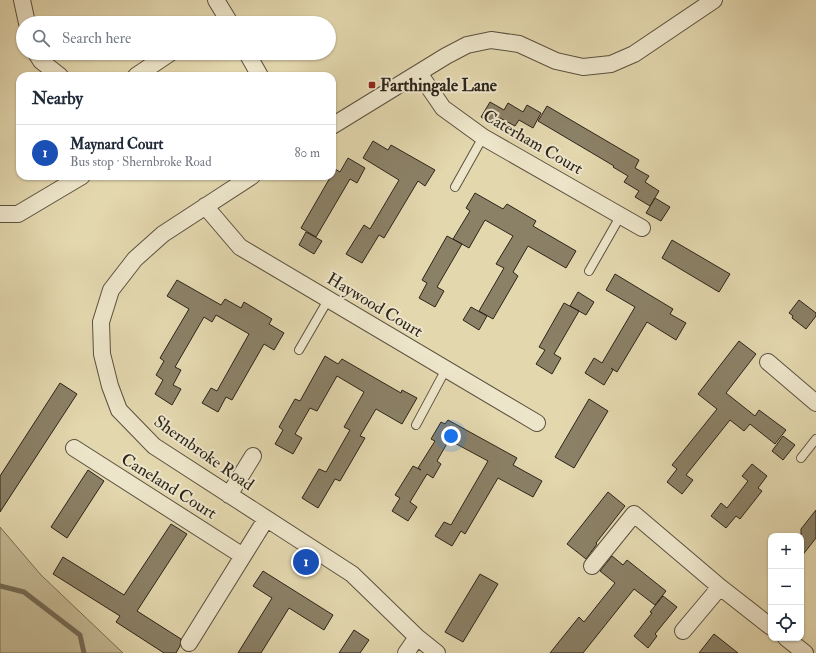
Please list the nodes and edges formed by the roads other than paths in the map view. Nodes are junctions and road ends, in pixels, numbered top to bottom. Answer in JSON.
{"nodes":[{"id":1,"x":22,"y":0,"type":"edge"},
{"id":2,"x":216,"y":0,"type":"edge"},
{"id":3,"x":714,"y":0,"type":"edge"},
{"id":4,"x":25,"y":16,"type":"edge"},
{"id":5,"x":221,"y":16,"type":"edge"},
{"id":6,"x":40,"y":60,"type":"edge"},
{"id":7,"x":160,"y":60,"type":"edge"},
{"id":8,"x":251,"y":60,"type":"edge"},
{"id":9,"x":55,"y":72,"type":"edge"},
{"id":10,"x":142,"y":72,"type":"edge"},
{"id":11,"x":258,"y":72,"type":"edge"},
{"id":12,"x":419,"y":73,"type":"junction"},
{"id":13,"x":336,"y":124,"type":"edge"},
{"id":14,"x":483,"y":137,"type":"junction"},
{"id":15,"x":75,"y":180,"type":"edge"},
{"id":16,"x":246,"y":180,"type":"edge"},
{"id":17,"x":454,"y":187,"type":"dead end"},
{"id":18,"x":205,"y":206,"type":"junction"},
{"id":19,"x":0,"y":214,"type":"edge"},
{"id":20,"x":621,"y":216,"type":"junction"},
{"id":21,"x":642,"y":228,"type":"dead end"},
{"id":22,"x":589,"y":271,"type":"dead end"},
{"id":23,"x":328,"y":300,"type":"junction"},
{"id":24,"x":299,"y":350,"type":"dead end"},
{"id":25,"x":768,"y":362,"type":"dead end"},
{"id":26,"x":446,"y":369,"type":"junction"},
{"id":27,"x":816,"y":403,"type":"edge"},
{"id":28,"x":537,"y":423,"type":"dead end"},
{"id":29,"x":416,"y":425,"type":"dead end"},
{"id":30,"x":816,"y":439,"type":"edge"},
{"id":31,"x":74,"y":448,"type":"dead end"},
{"id":32,"x":253,"y":456,"type":"dead end"},
{"id":33,"x":802,"y":458,"type":"dead end"},
{"id":34,"x":229,"y":494,"type":"junction"},
{"id":35,"x":266,"y":519,"type":"junction"},
{"id":36,"x":243,"y":556,"type":"junction"},
{"id":37,"x":592,"y":566,"type":"dead end"},
{"id":38,"x":720,"y":586,"type":"junction"},
{"id":39,"x":768,"y":625,"type":"edge"},
{"id":40,"x":683,"y":631,"type":"dead end"},
{"id":41,"x":417,"y":637,"type":"junction"},
{"id":42,"x":790,"y":641,"type":"edge"},
{"id":43,"x":189,"y":643,"type":"dead end"},
{"id":44,"x":406,"y":653,"type":"edge"},
{"id":45,"x":437,"y":653,"type":"edge"},
{"id":46,"x":805,"y":653,"type":"edge"}],
"edges":[{"from":1,"to":4,"type":"street"},
{"from":2,"to":5,"type":"street"},
{"from":3,"to":12,"type":"street"},
{"from":6,"to":9,"type":"street"},
{"from":7,"to":10,"type":"street"},
{"from":8,"to":11,"type":"street"},
{"from":12,"to":13,"type":"street"},
{"from":12,"to":14,"type":"street","name":"Caterham Court"},
{"from":14,"to":17,"type":"lane"},
{"from":14,"to":20,"type":"street","name":"Caterham Court"},
{"from":15,"to":19,"type":"street"},
{"from":16,"to":18,"type":"street","name":"Shernbroke Road"},
{"from":18,"to":23,"type":"street","name":"Haywood Court"},
{"from":18,"to":34,"type":"street","name":"Shernbroke Road"},
{"from":20,"to":21,"type":"street","name":"Caterham Court"},
{"from":20,"to":22,"type":"lane"},
{"from":23,"to":24,"type":"lane"},
{"from":23,"to":26,"type":"street","name":"Haywood Court"},
{"from":25,"to":27,"type":"street"},
{"from":26,"to":28,"type":"street","name":"Haywood Court"},
{"from":26,"to":29,"type":"lane"},
{"from":30,"to":33,"type":"lane"},
{"from":31,"to":36,"type":"street","name":"Caneland Court"},
{"from":32,"to":34,"type":"street"},
{"from":34,"to":35,"type":"street","name":"Shernbroke Road"},
{"from":35,"to":36,"type":"street"},
{"from":35,"to":41,"type":"street","name":"Shernbroke Road"},
{"from":36,"to":43,"type":"street"},
{"from":37,"to":38,"type":"street"},
{"from":38,"to":39,"type":"street"},
{"from":38,"to":40,"type":"street"},
{"from":41,"to":44,"type":"street"},
{"from":41,"to":45,"type":"street","name":"Shernbroke Road"},
{"from":42,"to":46,"type":"street"}]}
